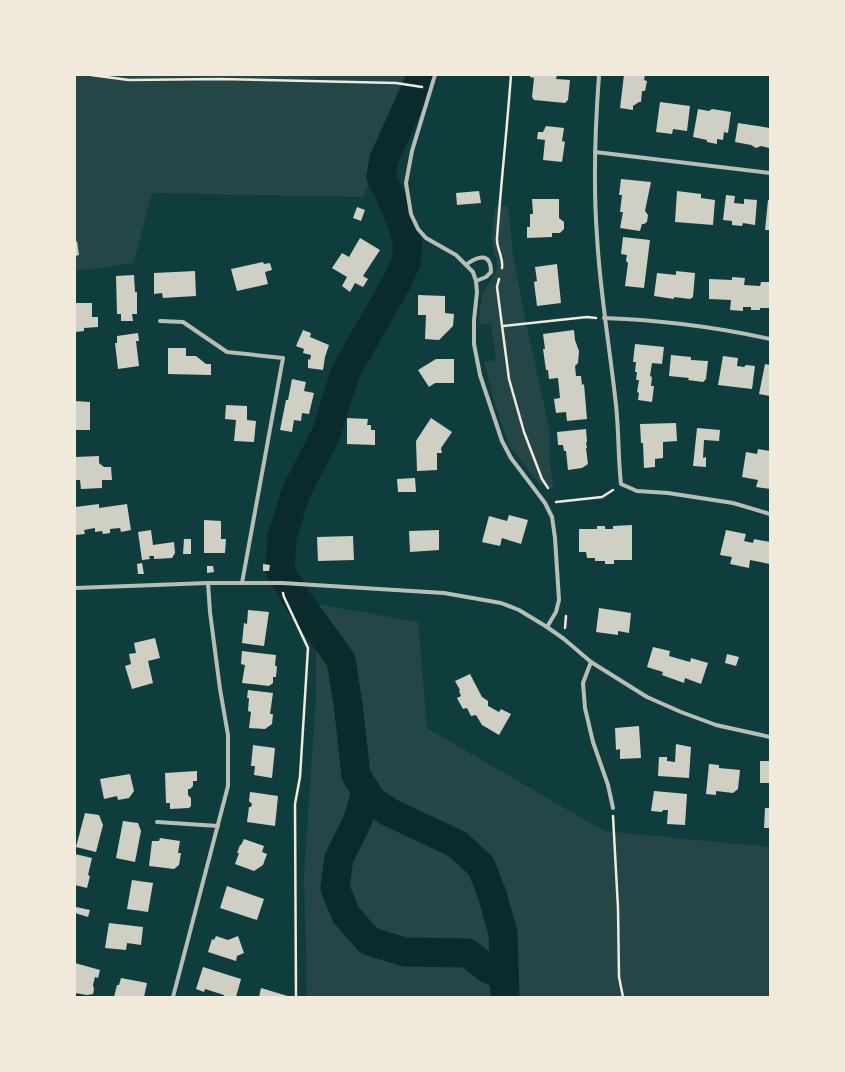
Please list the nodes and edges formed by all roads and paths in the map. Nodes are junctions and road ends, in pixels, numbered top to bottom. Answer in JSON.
{"nodes":[{"id":1,"x":91,"y":75,"type":"edge"},
{"id":2,"x":435,"y":75,"type":"edge"},
{"id":3,"x":511,"y":75,"type":"edge"},
{"id":4,"x":599,"y":75,"type":"edge"},
{"id":5,"x":431,"y":89,"type":"junction"},
{"id":6,"x":595,"y":152,"type":"junction"},
{"id":7,"x":770,"y":173,"type":"edge"},
{"id":8,"x":466,"y":264,"type":"junction"},
{"id":9,"x":501,"y":270,"type":"dead end"},
{"id":10,"x":500,"y":276,"type":"dead end"},
{"id":11,"x":476,"y":281,"type":"junction"},
{"id":12,"x":604,"y":318,"type":"junction"},
{"id":13,"x":160,"y":321,"type":"dead end"},
{"id":14,"x":503,"y":326,"type":"junction"},
{"id":15,"x":770,"y":339,"type":"edge"},
{"id":16,"x":621,"y":484,"type":"junction"},
{"id":17,"x":549,"y":491,"type":"dead end"},
{"id":18,"x":553,"y":496,"type":"dead end"},
{"id":19,"x":556,"y":502,"type":"junction"},
{"id":20,"x":558,"y":508,"type":"dead end"},
{"id":21,"x":770,"y":514,"type":"edge"},
{"id":22,"x":208,"y":583,"type":"junction"},
{"id":23,"x":282,"y":583,"type":"junction"},
{"id":24,"x":242,"y":584,"type":"junction"},
{"id":25,"x":75,"y":588,"type":"edge"},
{"id":26,"x":566,"y":609,"type":"dead end"},
{"id":27,"x":547,"y":627,"type":"junction"},
{"id":28,"x":564,"y":639,"type":"junction"},
{"id":29,"x":591,"y":662,"type":"junction"},
{"id":30,"x":770,"y":737,"type":"edge"},
{"id":31,"x":613,"y":808,"type":"joint"},
{"id":32,"x":158,"y":822,"type":"dead end"},
{"id":33,"x":218,"y":826,"type":"junction"},
{"id":34,"x":173,"y":997,"type":"edge"},
{"id":35,"x":296,"y":997,"type":"edge"},
{"id":36,"x":623,"y":997,"type":"edge"}],
"edges":[{"from":1,"to":5,"type":"path"},
{"from":2,"to":5,"type":"street"},
{"from":3,"to":9,"type":"path"},
{"from":4,"to":6,"type":"street"},
{"from":5,"to":8,"type":"street"},
{"from":6,"to":7,"type":"street"},
{"from":6,"to":12,"type":"street"},
{"from":8,"to":11,"type":"street"},
{"from":8,"to":11,"type":"street"},
{"from":10,"to":14,"type":"path"},
{"from":11,"to":27,"type":"street"},
{"from":12,"to":14,"type":"path"},
{"from":12,"to":15,"type":"street"},
{"from":12,"to":16,"type":"street"},
{"from":13,"to":24,"type":"street"},
{"from":14,"to":17,"type":"path"},
{"from":16,"to":19,"type":"path"},
{"from":16,"to":21,"type":"street"},
{"from":18,"to":19,"type":"path"},
{"from":19,"to":20,"type":"path"},
{"from":22,"to":24,"type":"street"},
{"from":22,"to":25,"type":"street"},
{"from":22,"to":33,"type":"street"},
{"from":23,"to":24,"type":"street"},
{"from":23,"to":27,"type":"street"},
{"from":23,"to":35,"type":"path"},
{"from":26,"to":28,"type":"path"},
{"from":27,"to":28,"type":"street"},
{"from":28,"to":29,"type":"street"},
{"from":29,"to":30,"type":"street"},
{"from":29,"to":31,"type":"street"},
{"from":31,"to":36,"type":"path"},
{"from":32,"to":33,"type":"street"},
{"from":33,"to":34,"type":"street"}]}
